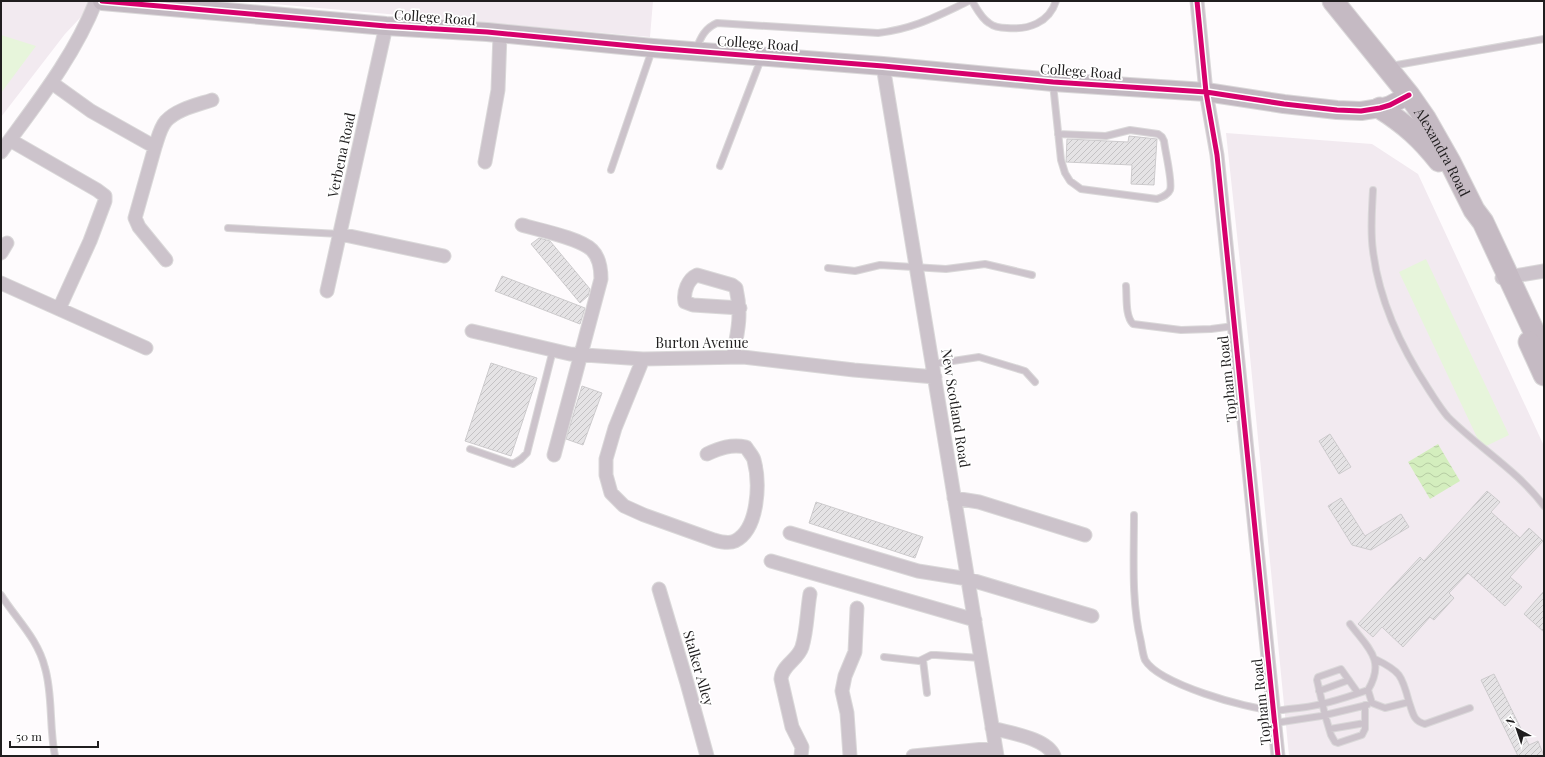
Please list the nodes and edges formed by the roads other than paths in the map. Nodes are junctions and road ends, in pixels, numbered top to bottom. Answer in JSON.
{"nodes":[{"id":1,"x":96,"y":1,"type":"edge"},
{"id":2,"x":102,"y":1,"type":"edge"},
{"id":3,"x":971,"y":1,"type":"edge"},
{"id":4,"x":1056,"y":1,"type":"edge"},
{"id":5,"x":1197,"y":1,"type":"edge"},
{"id":6,"x":1334,"y":1,"type":"edge"},
{"id":7,"x":386,"y":26,"type":"junction"},
{"id":8,"x":500,"y":34,"type":"junction"},
{"id":9,"x":1544,"y":39,"type":"edge"},
{"id":10,"x":653,"y":48,"type":"junction"},
{"id":11,"x":696,"y":51,"type":"junction"},
{"id":12,"x":762,"y":56,"type":"junction"},
{"id":13,"x":883,"y":66,"type":"junction"},
{"id":14,"x":1386,"y":67,"type":"junction"},
{"id":15,"x":52,"y":82,"type":"junction"},
{"id":16,"x":1053,"y":82,"type":"junction"},
{"id":17,"x":1206,"y":92,"type":"junction"},
{"id":18,"x":1409,"y":95,"type":"junction"},
{"id":19,"x":212,"y":100,"type":"dead end"},
{"id":20,"x":1380,"y":108,"type":"junction"},
{"id":21,"x":1058,"y":134,"type":"junction"},
{"id":22,"x":10,"y":140,"type":"junction"},
{"id":23,"x":155,"y":147,"type":"junction"},
{"id":24,"x":1,"y":152,"type":"edge"},
{"id":25,"x":485,"y":162,"type":"dead end"},
{"id":26,"x":720,"y":166,"type":"dead end"},
{"id":27,"x":612,"y":170,"type":"dead end"},
{"id":28,"x":1373,"y":190,"type":"dead end"},
{"id":29,"x":1469,"y":201,"type":"junction"},
{"id":30,"x":522,"y":225,"type":"dead end"},
{"id":31,"x":228,"y":228,"type":"dead end"},
{"id":32,"x":340,"y":234,"type":"junction"},
{"id":33,"x":444,"y":256,"type":"dead end"},
{"id":34,"x":166,"y":260,"type":"dead end"},
{"id":35,"x":916,"y":266,"type":"junction"},
{"id":36,"x":828,"y":268,"type":"dead end"},
{"id":37,"x":1544,"y":271,"type":"edge"},
{"id":38,"x":1032,"y":275,"type":"dead end"},
{"id":39,"x":1505,"y":278,"type":"junction"},
{"id":40,"x":1,"y":282,"type":"edge"},
{"id":41,"x":1126,"y":286,"type":"dead end"},
{"id":42,"x":328,"y":291,"type":"dead end"},
{"id":43,"x":740,"y":308,"type":"dead end"},
{"id":44,"x":59,"y":309,"type":"junction"},
{"id":45,"x":1234,"y":326,"type":"junction"},
{"id":46,"x":472,"y":331,"type":"dead end"},
{"id":47,"x":146,"y":348,"type":"dead end"},
{"id":48,"x":553,"y":350,"type":"junction"},
{"id":49,"x":1544,"y":353,"type":"edge"},
{"id":50,"x":581,"y":354,"type":"junction"},
{"id":51,"x":734,"y":356,"type":"junction"},
{"id":52,"x":642,"y":359,"type":"junction"},
{"id":53,"x":934,"y":371,"type":"junction"},
{"id":54,"x":1544,"y":375,"type":"edge"},
{"id":55,"x":1035,"y":382,"type":"dead end"},
{"id":56,"x":470,"y":449,"type":"dead end"},
{"id":57,"x":707,"y":454,"type":"dead end"},
{"id":58,"x":554,"y":455,"type":"dead end"},
{"id":59,"x":954,"y":498,"type":"junction"},
{"id":60,"x":1544,"y":505,"type":"edge"},
{"id":61,"x":1134,"y":515,"type":"dead end"},
{"id":62,"x":790,"y":533,"type":"dead end"},
{"id":63,"x":1085,"y":535,"type":"dead end"},
{"id":64,"x":770,"y":561,"type":"dead end"},
{"id":65,"x":968,"y":579,"type":"junction"},
{"id":66,"x":659,"y":589,"type":"dead end"},
{"id":67,"x":810,"y":594,"type":"dead end"},
{"id":68,"x":1,"y":596,"type":"edge"},
{"id":69,"x":857,"y":608,"type":"dead end"},
{"id":70,"x":1092,"y":616,"type":"dead end"},
{"id":71,"x":975,"y":620,"type":"junction"},
{"id":72,"x":1350,"y":624,"type":"dead end"},
{"id":73,"x":884,"y":657,"type":"dead end"},
{"id":74,"x":981,"y":658,"type":"junction"},
{"id":75,"x":1375,"y":659,"type":"junction"},
{"id":76,"x":923,"y":660,"type":"junction"},
{"id":77,"x":1349,"y":680,"type":"junction"},
{"id":78,"x":1368,"y":690,"type":"junction"},
{"id":79,"x":1319,"y":691,"type":"junction"},
{"id":80,"x":926,"y":693,"type":"dead end"},
{"id":81,"x":1358,"y":693,"type":"junction"},
{"id":82,"x":1409,"y":702,"type":"junction"},
{"id":83,"x":1372,"y":703,"type":"junction"},
{"id":84,"x":1323,"y":704,"type":"junction"},
{"id":85,"x":1365,"y":705,"type":"junction"},
{"id":86,"x":1470,"y":708,"type":"dead end"},
{"id":87,"x":1325,"y":715,"type":"junction"},
{"id":88,"x":1274,"y":717,"type":"junction"},
{"id":89,"x":1365,"y":723,"type":"junction"},
{"id":90,"x":992,"y":728,"type":"junction"},
{"id":91,"x":1330,"y":729,"type":"junction"},
{"id":92,"x":996,"y":752,"type":"edge"},
{"id":93,"x":55,"y":756,"type":"edge"},
{"id":94,"x":707,"y":756,"type":"edge"},
{"id":95,"x":801,"y":756,"type":"edge"},
{"id":96,"x":850,"y":756,"type":"edge"},
{"id":97,"x":913,"y":756,"type":"edge"},
{"id":98,"x":1054,"y":756,"type":"edge"},
{"id":99,"x":1278,"y":756,"type":"edge"}],
"edges":[{"from":1,"to":15,"type":"street"},
{"from":2,"to":7,"type":"street","name":"College Road"},
{"from":3,"to":4,"type":"lane"},
{"from":3,"to":11,"type":"lane"},
{"from":5,"to":17,"type":"street","name":"Topham Road"},
{"from":6,"to":14,"type":"main road","name":"Alexandra Road"},
{"from":7,"to":8,"type":"street","name":"College Road"},
{"from":7,"to":32,"type":"street","name":"Verbena Road"},
{"from":8,"to":10,"type":"street","name":"College Road"},
{"from":8,"to":25,"type":"street"},
{"from":9,"to":14,"type":"lane"},
{"from":10,"to":11,"type":"street","name":"College Road"},
{"from":10,"to":27,"type":"lane"},
{"from":11,"to":12,"type":"street","name":"College Road"},
{"from":12,"to":13,"type":"street","name":"College Road"},
{"from":12,"to":26,"type":"lane"},
{"from":13,"to":16,"type":"street","name":"College Road"},
{"from":13,"to":35,"type":"street","name":"New Scotland Road"},
{"from":14,"to":18,"type":"main road","name":"Alexandra Road"},
{"from":15,"to":22,"type":"street"},
{"from":15,"to":23,"type":"street"},
{"from":16,"to":17,"type":"street","name":"College Road"},
{"from":16,"to":21,"type":"lane"},
{"from":17,"to":20,"type":"street","name":"College Road"},
{"from":17,"to":45,"type":"street","name":"Topham Road"},
{"from":18,"to":20,"type":"street","name":"College Road"},
{"from":18,"to":29,"type":"main road","name":"Alexandra Road"},
{"from":19,"to":23,"type":"street"},
{"from":20,"to":29,"type":"main road"},
{"from":21,"to":21,"type":"lane"},
{"from":22,"to":24,"type":"street"},
{"from":22,"to":44,"type":"street"},
{"from":23,"to":34,"type":"street"},
{"from":28,"to":60,"type":"lane"},
{"from":29,"to":39,"type":"main road","name":"Alexandra Road"},
{"from":30,"to":50,"type":"street"},
{"from":31,"to":32,"type":"lane"},
{"from":32,"to":33,"type":"street"},
{"from":32,"to":42,"type":"street","name":"Verbena Road"},
{"from":35,"to":36,"type":"lane"},
{"from":35,"to":38,"type":"lane"},
{"from":35,"to":53,"type":"street","name":"New Scotland Road"},
{"from":37,"to":39,"type":"street"},
{"from":39,"to":49,"type":"main road","name":"Alexandra Road"},
{"from":39,"to":54,"type":"main road","name":"Alexandra Road"},
{"from":40,"to":44,"type":"street"},
{"from":41,"to":45,"type":"lane"},
{"from":43,"to":51,"type":"street"},
{"from":44,"to":47,"type":"street"},
{"from":45,"to":88,"type":"street","name":"Topham Road"},
{"from":46,"to":48,"type":"street","name":"Burton Avenue"},
{"from":48,"to":50,"type":"street","name":"Burton Avenue"},
{"from":48,"to":56,"type":"lane"},
{"from":50,"to":52,"type":"street","name":"Burton Avenue"},
{"from":50,"to":58,"type":"street"},
{"from":51,"to":52,"type":"street","name":"Burton Avenue"},
{"from":51,"to":53,"type":"street","name":"Burton Avenue"},
{"from":52,"to":57,"type":"street"},
{"from":53,"to":55,"type":"lane"},
{"from":53,"to":59,"type":"street","name":"New Scotland Road"},
{"from":59,"to":63,"type":"street"},
{"from":59,"to":65,"type":"street","name":"New Scotland Road"},
{"from":61,"to":88,"type":"lane"},
{"from":62,"to":65,"type":"street"},
{"from":64,"to":71,"type":"street"},
{"from":65,"to":70,"type":"street"},
{"from":65,"to":71,"type":"street","name":"New Scotland Road"},
{"from":66,"to":94,"type":"street","name":"Stalker Alley"},
{"from":67,"to":95,"type":"street"},
{"from":68,"to":93,"type":"lane"},
{"from":69,"to":96,"type":"street"},
{"from":71,"to":74,"type":"street","name":"New Scotland Road"},
{"from":72,"to":75,"type":"lane"},
{"from":73,"to":76,"type":"lane"},
{"from":74,"to":76,"type":"lane"},
{"from":74,"to":90,"type":"street","name":"New Scotland Road"},
{"from":75,"to":78,"type":"lane"},
{"from":75,"to":82,"type":"lane"},
{"from":76,"to":80,"type":"lane"},
{"from":77,"to":79,"type":"lane"},
{"from":77,"to":79,"type":"lane"},
{"from":77,"to":81,"type":"lane"},
{"from":78,"to":81,"type":"lane"},
{"from":78,"to":83,"type":"lane"},
{"from":79,"to":84,"type":"lane"},
{"from":81,"to":84,"type":"lane"},
{"from":82,"to":83,"type":"lane"},
{"from":82,"to":86,"type":"lane"},
{"from":83,"to":85,"type":"lane"},
{"from":84,"to":87,"type":"lane"},
{"from":84,"to":88,"type":"lane"},
{"from":85,"to":87,"type":"lane"},
{"from":85,"to":89,"type":"lane"},
{"from":87,"to":88,"type":"lane"},
{"from":87,"to":91,"type":"lane"},
{"from":88,"to":99,"type":"street","name":"Topham Road"},
{"from":89,"to":91,"type":"lane"},
{"from":89,"to":91,"type":"lane"},
{"from":90,"to":92,"type":"street","name":"New Scotland Road"},
{"from":90,"to":98,"type":"street"},
{"from":92,"to":97,"type":"street"}]}
